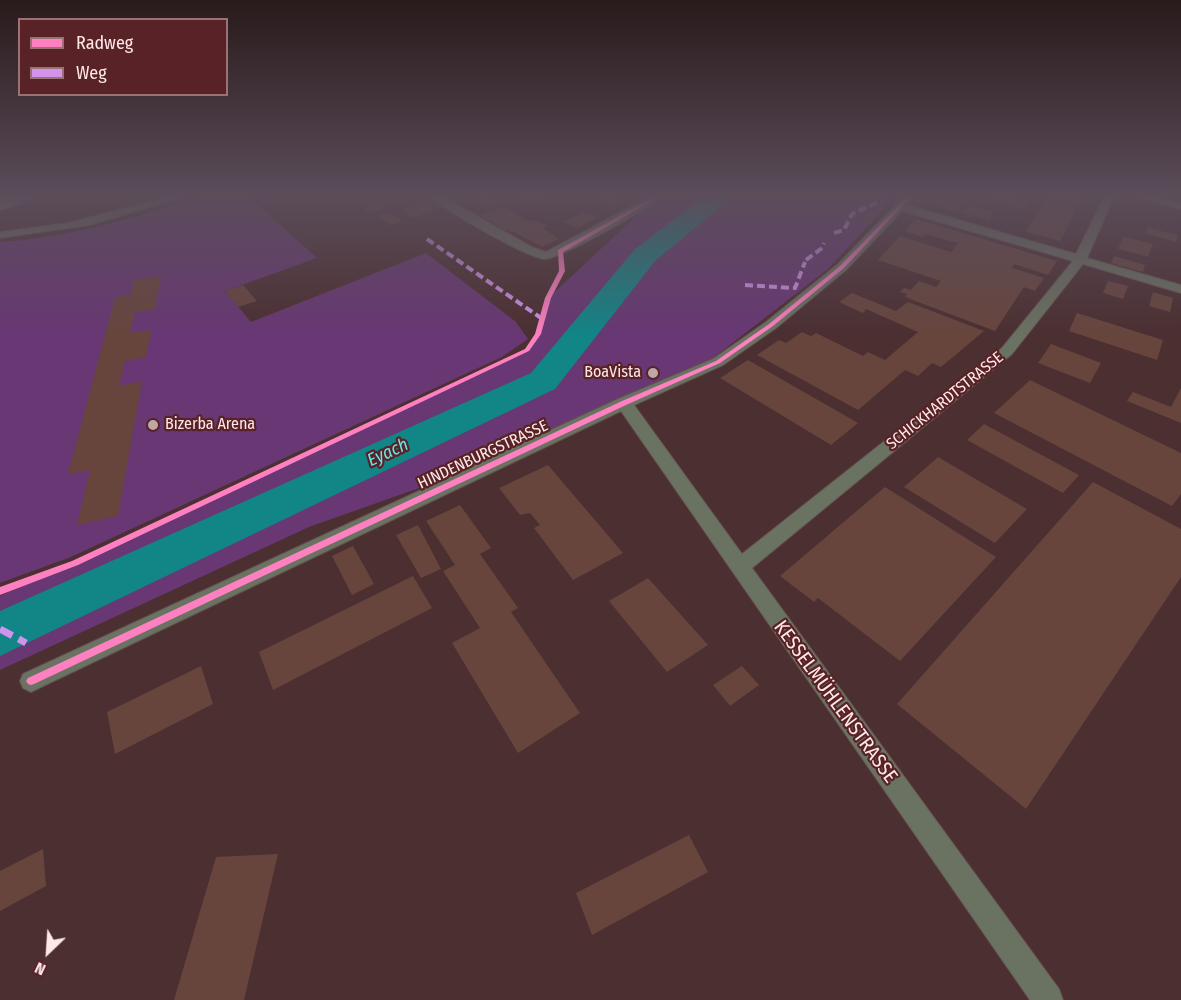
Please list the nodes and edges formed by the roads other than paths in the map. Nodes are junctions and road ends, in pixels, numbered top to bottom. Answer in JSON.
{"nodes":[{"id":1,"x":517,"y":244,"type":"edge"},
{"id":2,"x":572,"y":244,"type":"edge"},
{"id":3,"x":864,"y":244,"type":"edge"},
{"id":4,"x":1028,"y":244,"type":"edge"},
{"id":5,"x":1087,"y":244,"type":"edge"},
{"id":6,"x":1079,"y":261,"type":"junction"},
{"id":7,"x":1181,"y":289,"type":"edge"},
{"id":8,"x":624,"y":403,"type":"junction"},
{"id":9,"x":739,"y":568,"type":"junction"},
{"id":10,"x":31,"y":681,"type":"dead end"},
{"id":11,"x":1048,"y":1000,"type":"edge"}],
"edges":[{"from":1,"to":2,"type":"street"},
{"from":3,"to":8,"type":"street","name":"HINDENBURGSTRASSE"},
{"from":4,"to":6,"type":"street"},
{"from":5,"to":6,"type":"street","name":"SCHICKHARDTSTRASSE"},
{"from":6,"to":7,"type":"street"},
{"from":6,"to":9,"type":"street","name":"SCHICKHARDTSTRASSE"},
{"from":8,"to":9,"type":"street","name":"KESSELMÜHLENSTRASSE"},
{"from":8,"to":10,"type":"street","name":"HINDENBURGSTRASSE"},
{"from":9,"to":11,"type":"street","name":"KESSELMÜHLENSTRASSE"}]}
